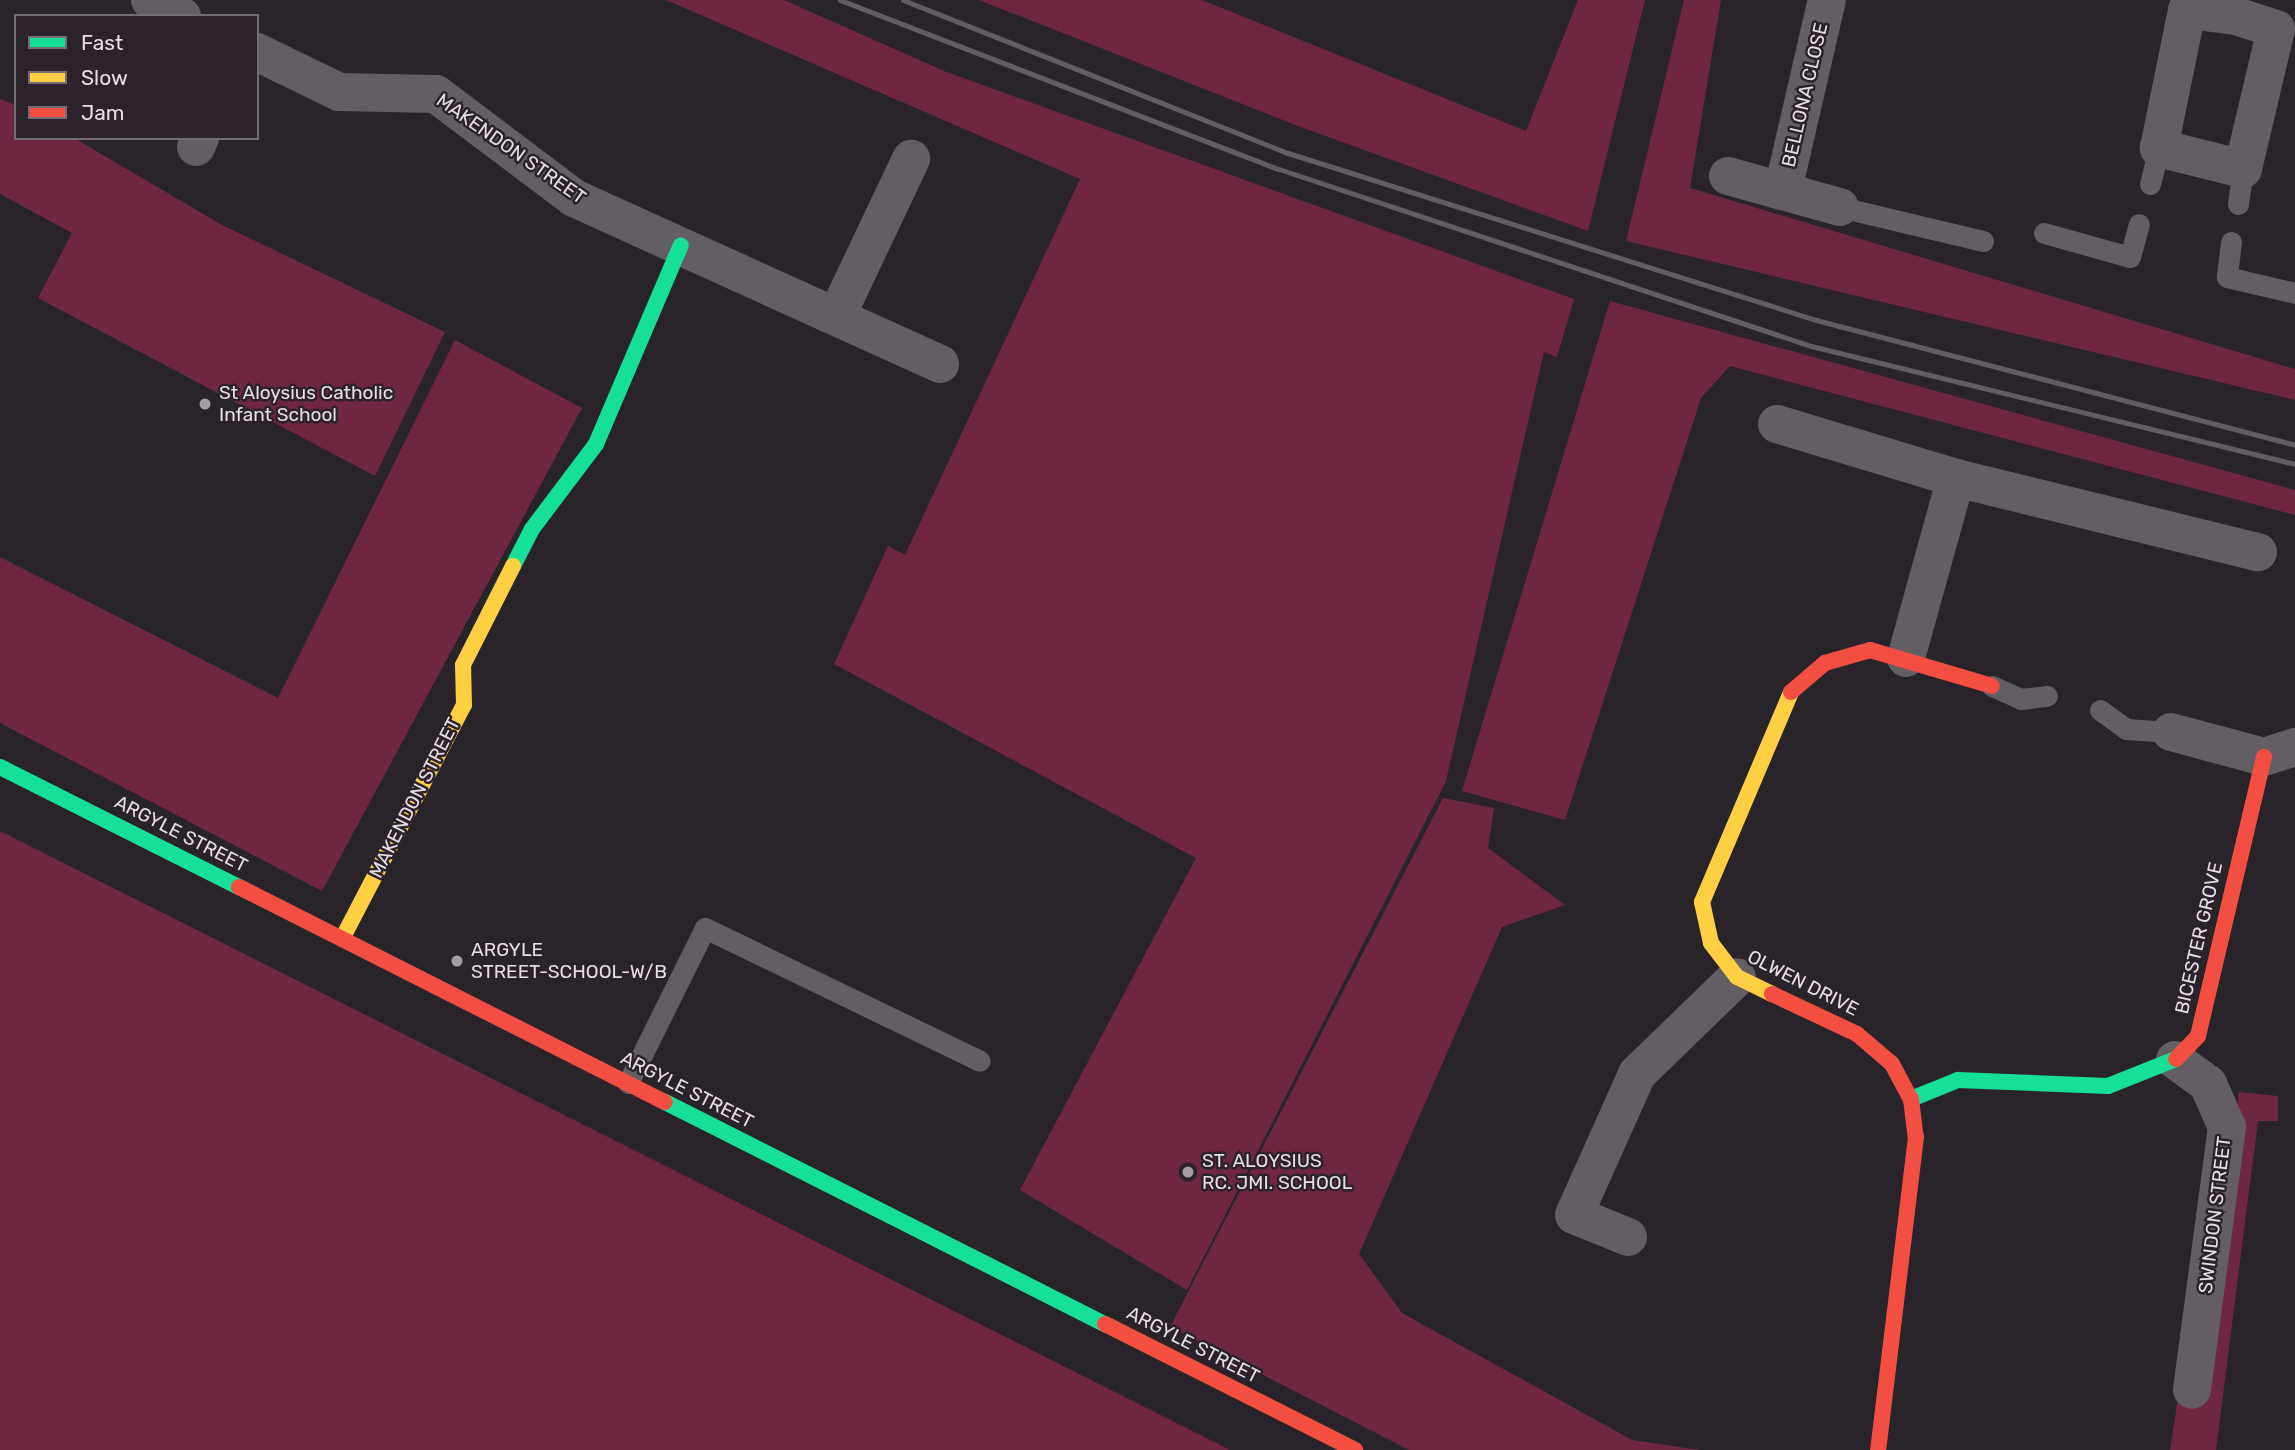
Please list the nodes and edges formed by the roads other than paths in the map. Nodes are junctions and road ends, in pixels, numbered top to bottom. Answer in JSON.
{"nodes":[{"id":1,"x":150,"y":0,"type":"edge"},
{"id":2,"x":1827,"y":0,"type":"edge"},
{"id":3,"x":2238,"y":8,"type":"edge"},
{"id":4,"x":178,"y":14,"type":"edge"},
{"id":5,"x":259,"y":53,"type":"edge"},
{"id":6,"x":2159,"y":148,"type":"junction"},
{"id":7,"x":911,"y":159,"type":"dead end"},
{"id":8,"x":1728,"y":176,"type":"dead end"},
{"id":9,"x":2150,"y":184,"type":"dead end"},
{"id":10,"x":1783,"y":190,"type":"junction"},
{"id":11,"x":1840,"y":207,"type":"joint"},
{"id":12,"x":2139,"y":224,"type":"dead end"},
{"id":13,"x":2044,"y":233,"type":"dead end"},
{"id":14,"x":1983,"y":241,"type":"dead end"},
{"id":15,"x":2231,"y":242,"type":"dead end"},
{"id":16,"x":681,"y":245,"type":"junction"},
{"id":17,"x":2295,"y":293,"type":"edge"},
{"id":18,"x":837,"y":315,"type":"junction"},
{"id":19,"x":940,"y":364,"type":"dead end"},
{"id":20,"x":1777,"y":424,"type":"dead end"},
{"id":21,"x":1956,"y":478,"type":"junction"},
{"id":22,"x":2258,"y":551,"type":"dead end"},
{"id":23,"x":1906,"y":658,"type":"junction"},
{"id":24,"x":1992,"y":686,"type":"joint"},
{"id":25,"x":2047,"y":696,"type":"dead end"},
{"id":26,"x":2100,"y":710,"type":"dead end"},
{"id":27,"x":2171,"y":732,"type":"joint"},
{"id":28,"x":2280,"y":752,"type":"edge"},
{"id":29,"x":0,"y":767,"type":"edge"},
{"id":30,"x":342,"y":939,"type":"junction"},
{"id":31,"x":1737,"y":977,"type":"junction"},
{"id":32,"x":2175,"y":1060,"type":"junction"},
{"id":33,"x":980,"y":1061,"type":"dead end"},
{"id":34,"x":628,"y":1083,"type":"junction"},
{"id":35,"x":1911,"y":1099,"type":"junction"},
{"id":36,"x":1628,"y":1237,"type":"dead end"},
{"id":37,"x":2193,"y":1390,"type":"dead end"},
{"id":38,"x":1355,"y":1450,"type":"edge"},
{"id":39,"x":1878,"y":1450,"type":"edge"}],
"edges":[{"from":1,"to":4,"type":"street"},
{"from":2,"to":10,"type":"street","name":"BELLONA CLOSE"},
{"from":3,"to":6,"type":"street"},
{"from":3,"to":6,"type":"street"},
{"from":5,"to":16,"type":"street","name":"MAKENDON STREET"},
{"from":6,"to":9,"type":"lane"},
{"from":7,"to":18,"type":"street"},
{"from":8,"to":10,"type":"street","name":"BELLONA CLOSE"},
{"from":10,"to":11,"type":"street","name":"BELLONA CLOSE"},
{"from":11,"to":14,"type":"lane"},
{"from":12,"to":13,"type":"lane"},
{"from":15,"to":17,"type":"lane"},
{"from":16,"to":18,"type":"street","name":"MAKENDON STREET"},
{"from":16,"to":30,"type":"street","name":"MAKENDON STREET"},
{"from":18,"to":19,"type":"street","name":"MAKENDON STREET"},
{"from":20,"to":21,"type":"street"},
{"from":21,"to":22,"type":"street"},
{"from":21,"to":23,"type":"street"},
{"from":23,"to":24,"type":"street","name":"OLWEN DRIVE"},
{"from":23,"to":31,"type":"street","name":"OLWEN DRIVE"},
{"from":24,"to":25,"type":"lane"},
{"from":26,"to":27,"type":"lane"},
{"from":27,"to":28,"type":"street"},
{"from":28,"to":32,"type":"street","name":"BICESTER GROVE"},
{"from":29,"to":30,"type":"street","name":"ARGYLE STREET"},
{"from":30,"to":34,"type":"street","name":"ARGYLE STREET"},
{"from":31,"to":35,"type":"street","name":"OLWEN DRIVE"},
{"from":31,"to":36,"type":"street"},
{"from":32,"to":35,"type":"street","name":"BICESTER GROVE"},
{"from":32,"to":37,"type":"street","name":"SWINDON STREET"},
{"from":33,"to":34,"type":"lane"},
{"from":34,"to":38,"type":"street","name":"ARGYLE STREET"},
{"from":35,"to":39,"type":"street","name":"OLWEN DRIVE"}]}
